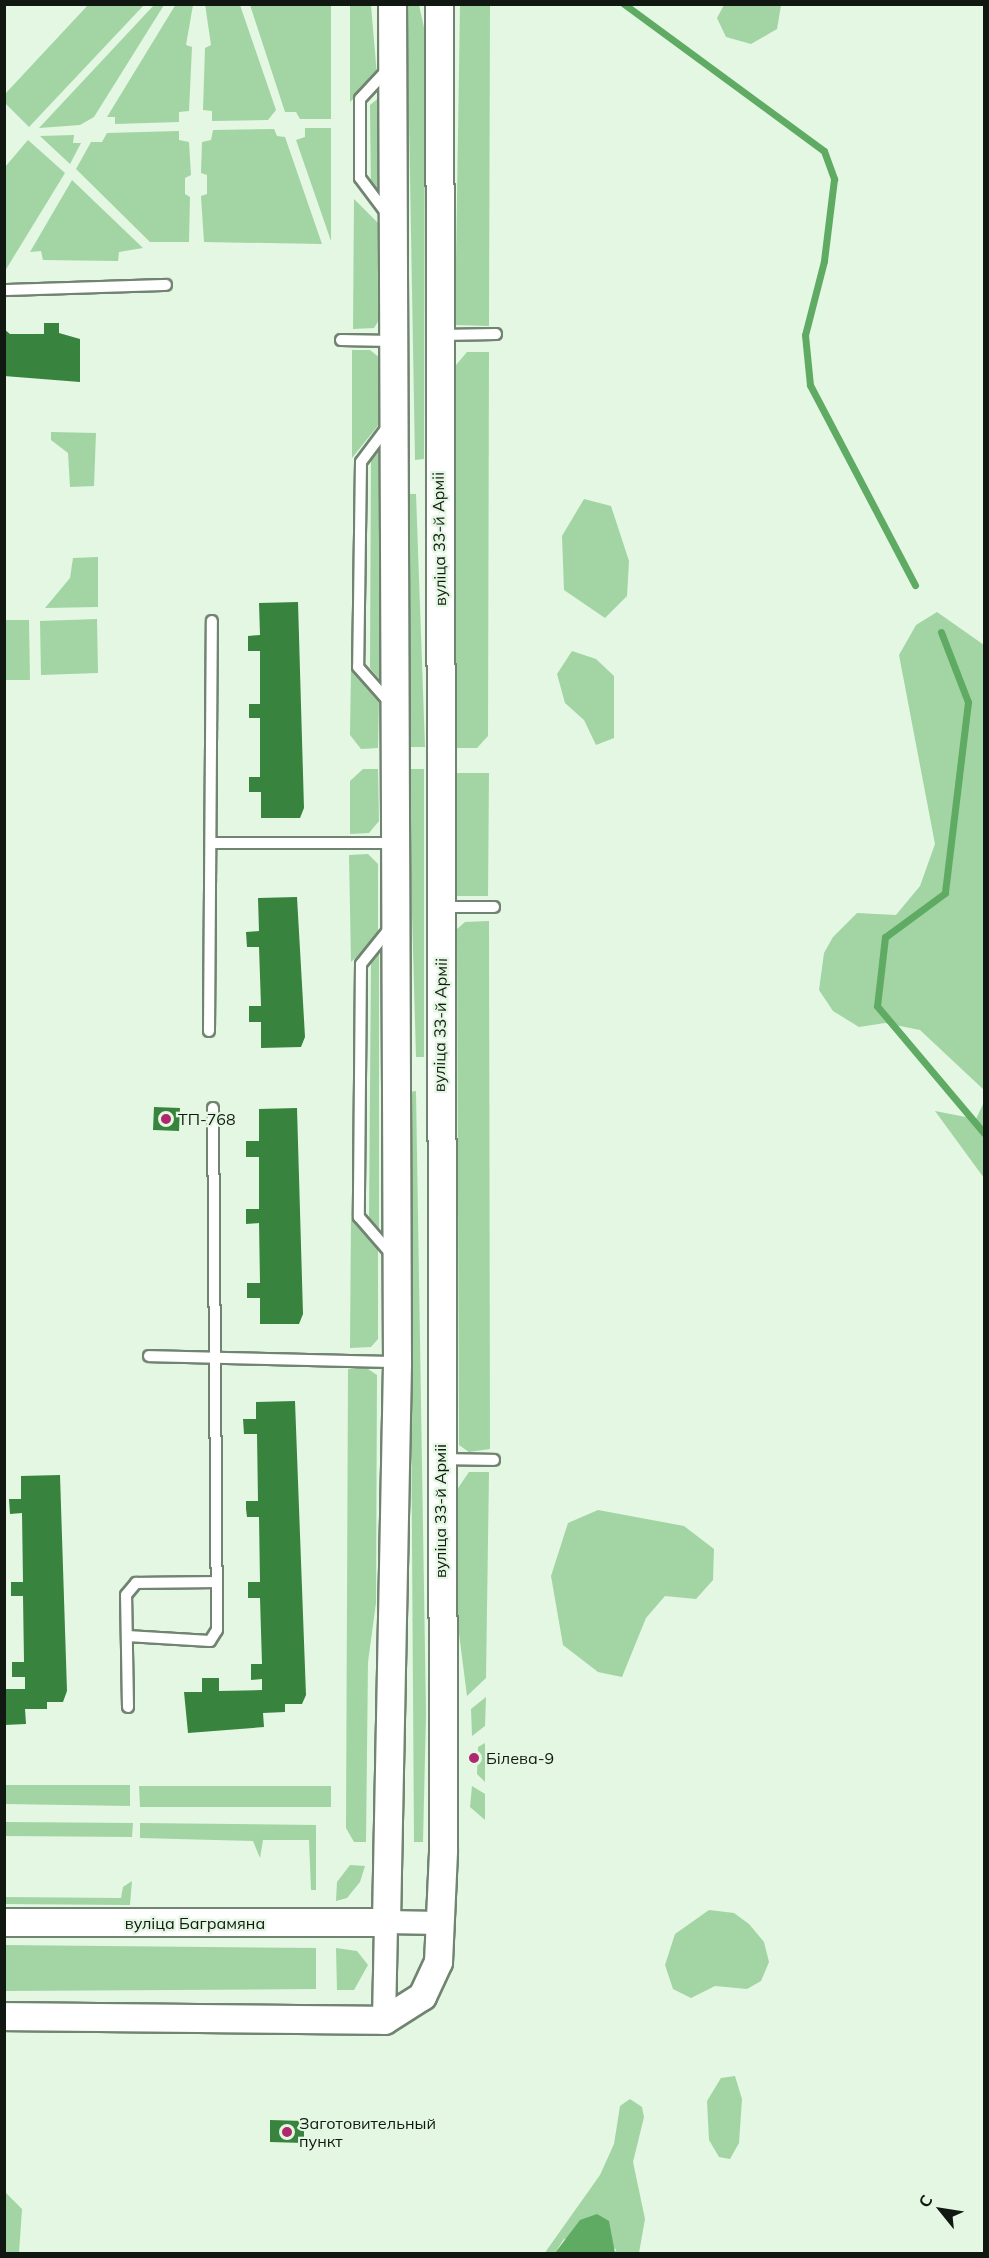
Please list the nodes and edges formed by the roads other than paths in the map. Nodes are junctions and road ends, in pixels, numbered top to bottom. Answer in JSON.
{"nodes":[{"id":1,"x":392,"y":4,"type":"edge"},
{"id":2,"x":439,"y":4,"type":"edge"},
{"id":3,"x":166,"y":285,"type":"dead end"},
{"id":4,"x":4,"y":290,"type":"edge"},
{"id":5,"x":496,"y":334,"type":"dead end"},
{"id":6,"x":441,"y":335,"type":"junction"},
{"id":7,"x":341,"y":339,"type":"dead end"},
{"id":8,"x":393,"y":341,"type":"junction"},
{"id":9,"x":394,"y":419,"type":"junction"},
{"id":10,"x":395,"y":450,"type":"junction"},
{"id":11,"x":438,"y":452,"type":"junction"},
{"id":12,"x":395,"y":502,"type":"junction"},
{"id":13,"x":439,"y":503,"type":"junction"},
{"id":14,"x":212,"y":621,"type":"dead end"},
{"id":15,"x":394,"y":707,"type":"junction"},
{"id":16,"x":211,"y":843,"type":"junction"},
{"id":17,"x":394,"y":843,"type":"junction"},
{"id":18,"x":441,"y":907,"type":"junction"},
{"id":19,"x":494,"y":907,"type":"dead end"},
{"id":20,"x":394,"y":924,"type":"junction"},
{"id":21,"x":209,"y":1031,"type":"dead end"},
{"id":22,"x":396,"y":1047,"type":"junction"},
{"id":23,"x":438,"y":1050,"type":"junction"},
{"id":24,"x":396,"y":1101,"type":"junction"},
{"id":25,"x":439,"y":1102,"type":"junction"},
{"id":26,"x":213,"y":1108,"type":"dead end"},
{"id":27,"x":396,"y":1259,"type":"junction"},
{"id":28,"x":149,"y":1356,"type":"dead end"},
{"id":29,"x":213,"y":1357,"type":"junction"},
{"id":30,"x":397,"y":1362,"type":"junction"},
{"id":31,"x":440,"y":1459,"type":"junction"},
{"id":32,"x":494,"y":1460,"type":"dead end"},
{"id":33,"x":214,"y":1582,"type":"junction"},
{"id":34,"x":128,"y":1636,"type":"junction"},
{"id":35,"x":128,"y":1707,"type":"dead end"},
{"id":36,"x":4,"y":1922,"type":"edge"},
{"id":37,"x":386,"y":1922,"type":"junction"},
{"id":38,"x":440,"y":1923,"type":"junction"},
{"id":39,"x":4,"y":2016,"type":"edge"},
{"id":40,"x":384,"y":2020,"type":"junction"}],
"edges":[{"from":1,"to":8,"type":"street"},
{"from":2,"to":6,"type":"street","name":"вуліца 33-й Арміі"},
{"from":3,"to":4,"type":"lane"},
{"from":5,"to":6,"type":"lane"},
{"from":6,"to":11,"type":"street","name":"вуліца 33-й Арміі"},
{"from":7,"to":8,"type":"lane"},
{"from":8,"to":9,"type":"street"},
{"from":9,"to":10,"type":"street"},
{"from":9,"to":15,"type":"lane"},
{"from":10,"to":11,"type":"street"},
{"from":10,"to":12,"type":"street"},
{"from":11,"to":13,"type":"street","name":"вуліца 33-й Арміі"},
{"from":12,"to":13,"type":"street"},
{"from":12,"to":15,"type":"street"},
{"from":13,"to":18,"type":"street","name":"вуліца 33-й Арміі"},
{"from":14,"to":16,"type":"lane"},
{"from":15,"to":17,"type":"street"},
{"from":16,"to":17,"type":"lane"},
{"from":16,"to":21,"type":"lane"},
{"from":17,"to":20,"type":"street"},
{"from":18,"to":19,"type":"lane"},
{"from":18,"to":23,"type":"street","name":"вуліца 33-й Арміі"},
{"from":20,"to":22,"type":"street"},
{"from":20,"to":27,"type":"lane"},
{"from":22,"to":23,"type":"street"},
{"from":22,"to":24,"type":"street"},
{"from":23,"to":25,"type":"street","name":"вуліца 33-й Арміі"},
{"from":24,"to":25,"type":"street"},
{"from":24,"to":27,"type":"street"},
{"from":25,"to":31,"type":"street","name":"вуліца 33-й Арміі"},
{"from":26,"to":29,"type":"lane"},
{"from":27,"to":30,"type":"street"},
{"from":28,"to":29,"type":"lane"},
{"from":29,"to":30,"type":"lane"},
{"from":29,"to":33,"type":"lane"},
{"from":30,"to":37,"type":"street"},
{"from":31,"to":32,"type":"lane"},
{"from":31,"to":38,"type":"street","name":"вуліца 33-й Арміі"},
{"from":33,"to":34,"type":"lane"},
{"from":33,"to":34,"type":"lane"},
{"from":34,"to":35,"type":"lane"},
{"from":36,"to":37,"type":"street","name":"вуліца Баграмяна"},
{"from":37,"to":38,"type":"street"},
{"from":37,"to":40,"type":"street"},
{"from":38,"to":40,"type":"street","name":"вуліца 33-й Арміі"},
{"from":39,"to":40,"type":"street"}]}
